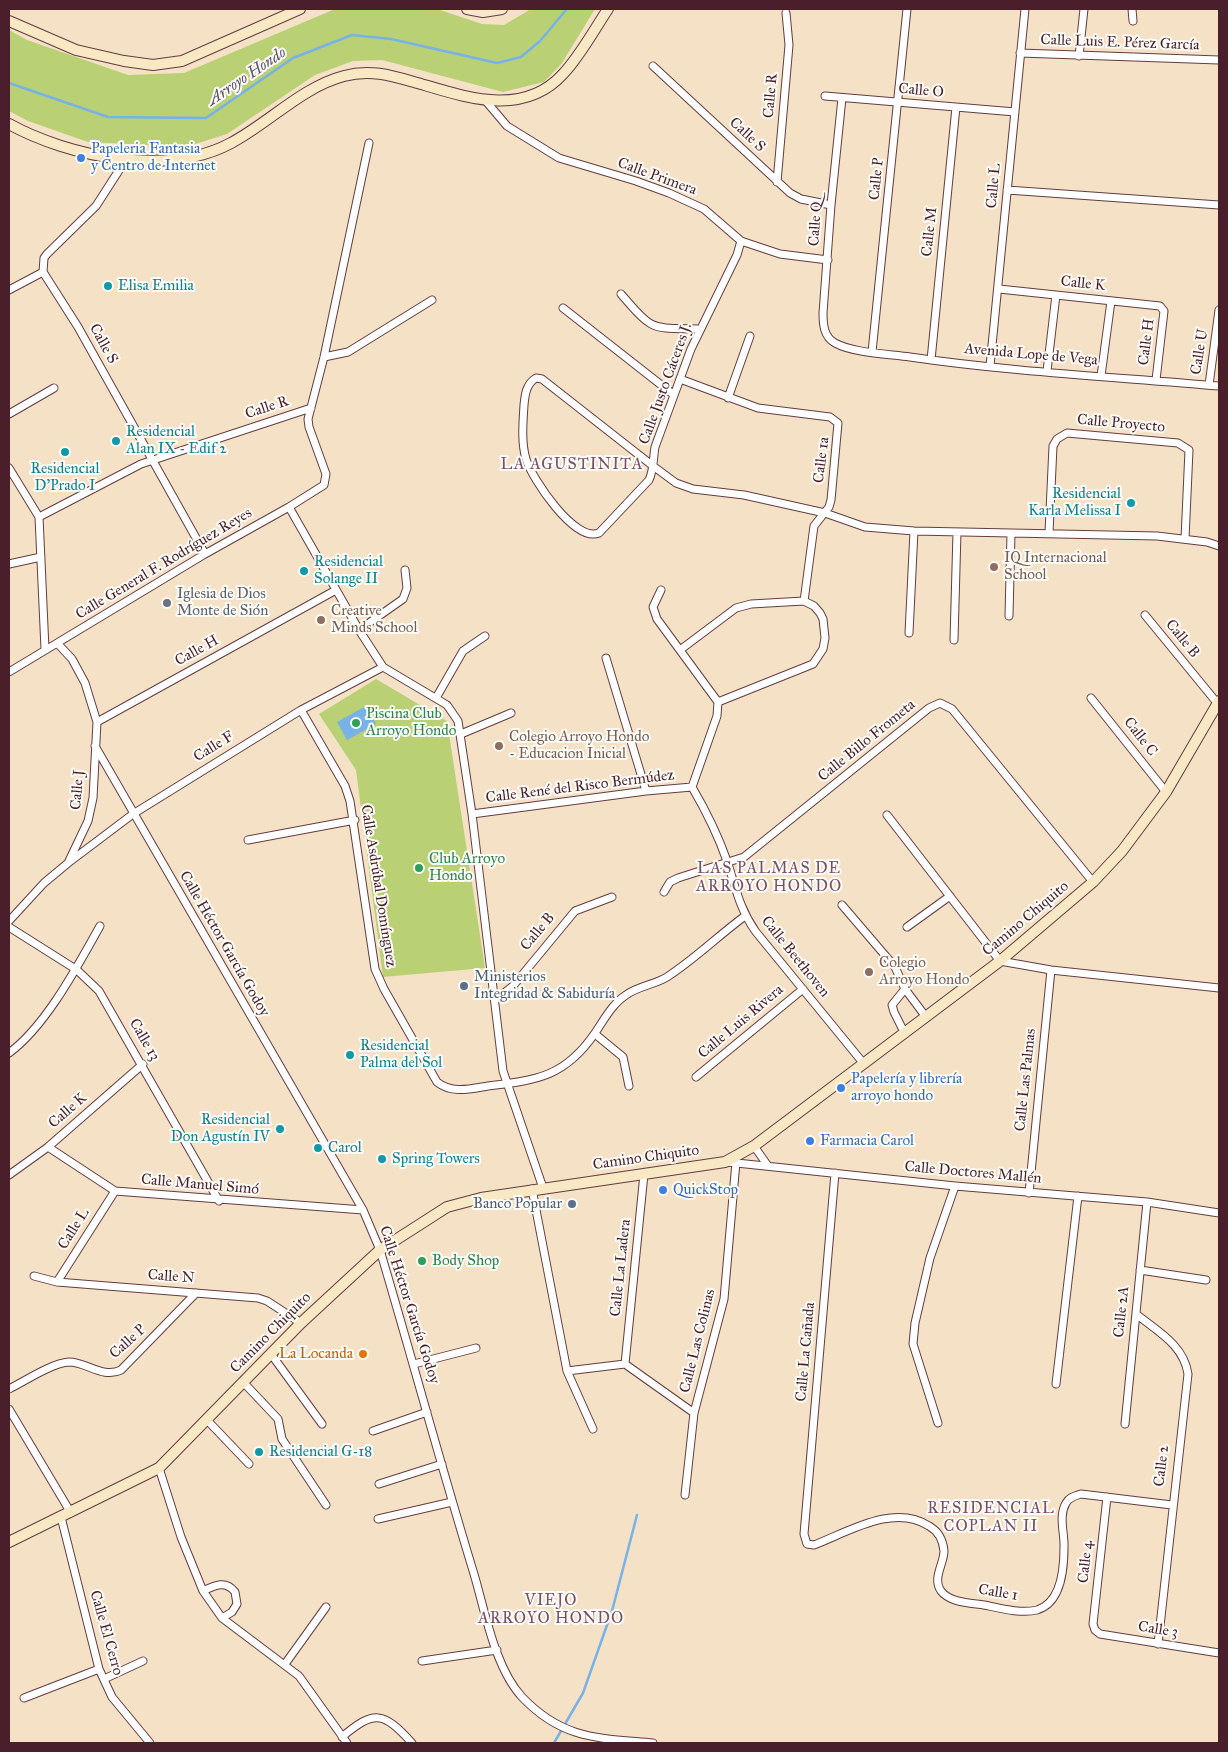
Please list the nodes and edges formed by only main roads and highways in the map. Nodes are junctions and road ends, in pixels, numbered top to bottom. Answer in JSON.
{"nodes":[{"id":1,"x":300,"y":9,"type":"edge"},
{"id":2,"x":467,"y":9,"type":"edge"},
{"id":3,"x":502,"y":9,"type":"edge"},
{"id":4,"x":608,"y":9,"type":"edge"},
{"id":5,"x":9,"y":20,"type":"edge"},
{"id":6,"x":9,"y":124,"type":"edge"},
{"id":7,"x":1218,"y":702,"type":"edge"},
{"id":8,"x":9,"y":1542,"type":"edge"}],
"edges":[{"from":1,"to":5,"type":"main road"},
{"from":2,"to":3,"type":"main road"},
{"from":4,"to":6,"type":"main road"},
{"from":7,"to":8,"type":"main road","name":"Camino Chiquito"}]}
